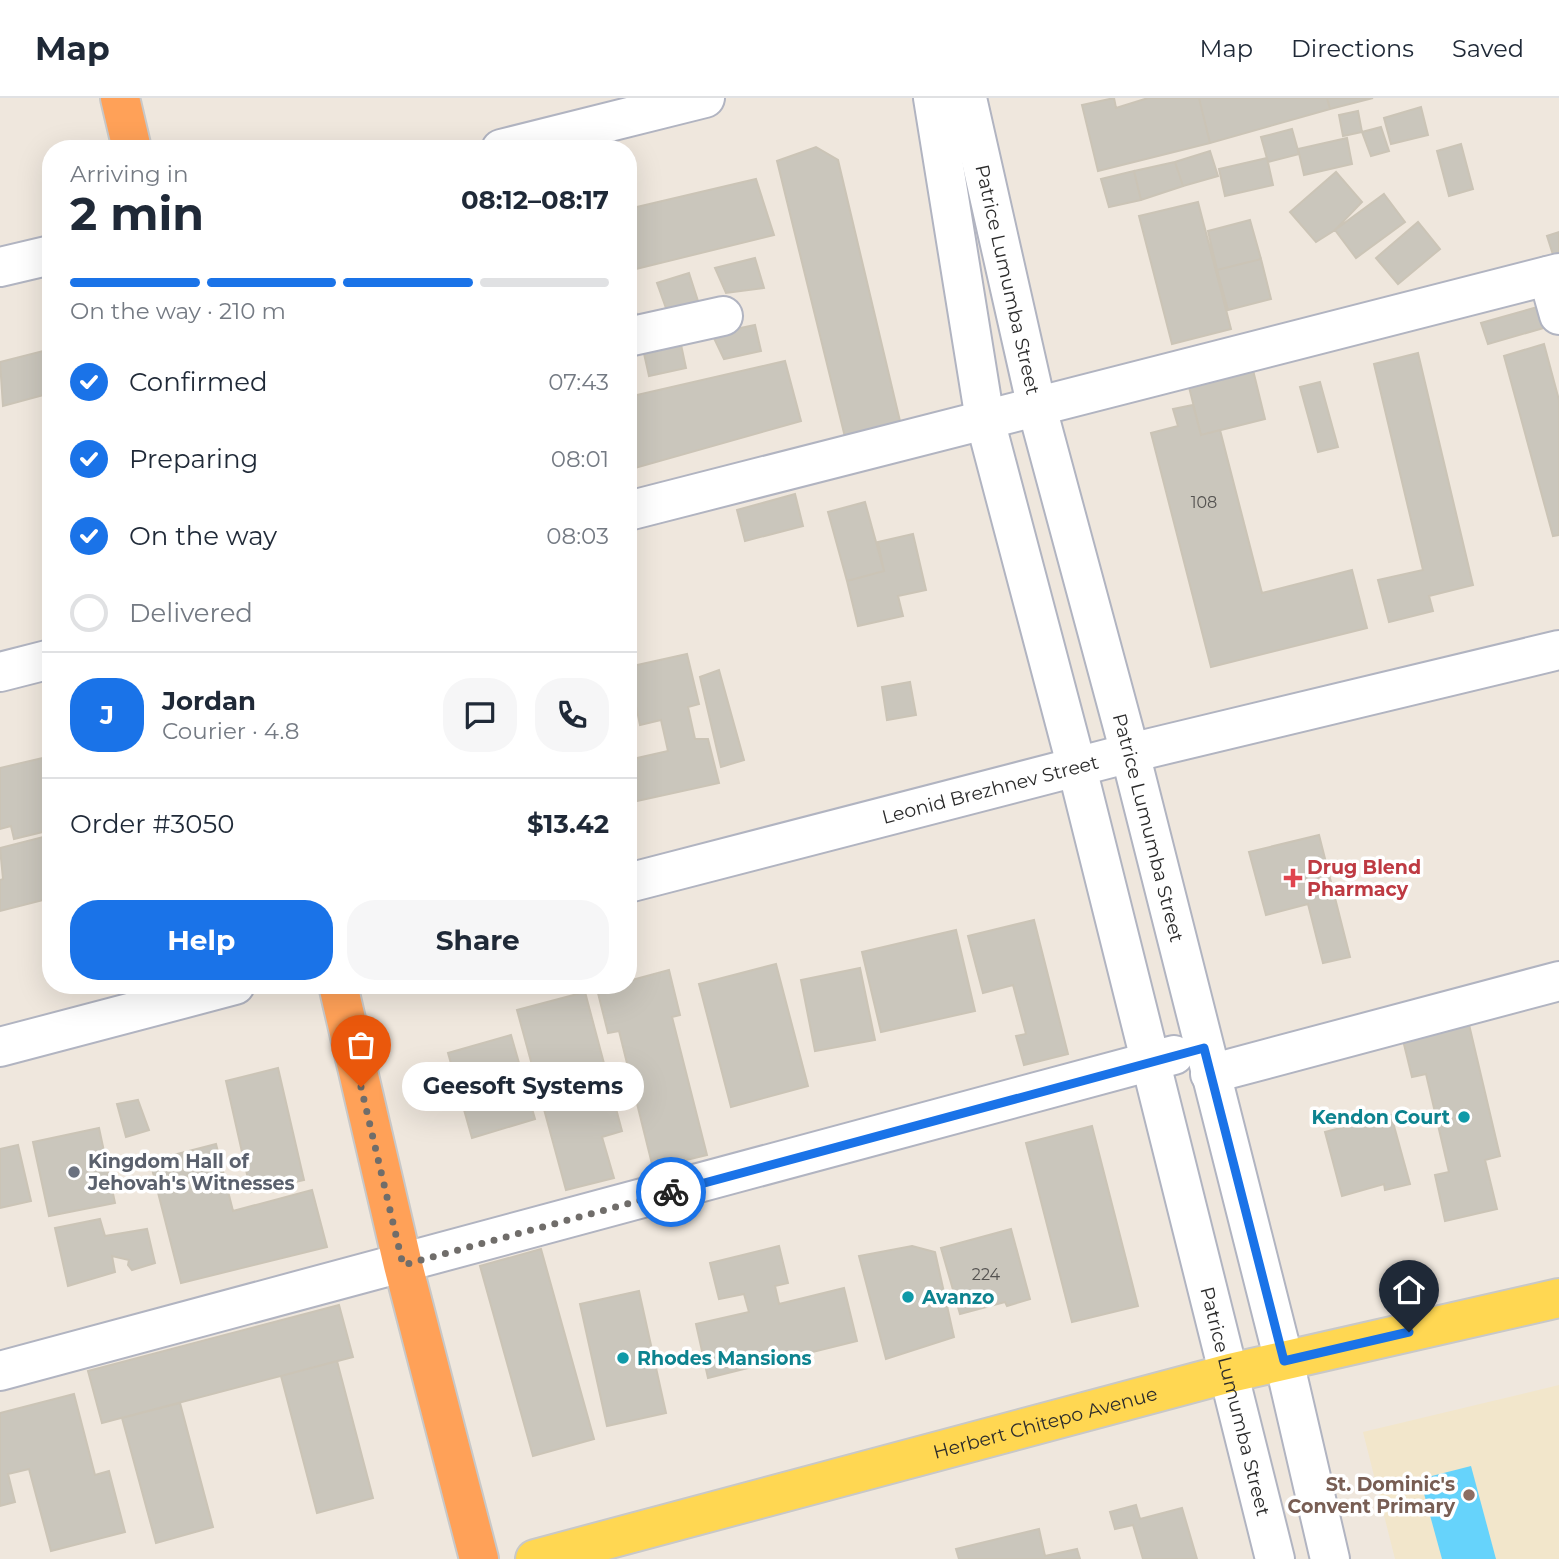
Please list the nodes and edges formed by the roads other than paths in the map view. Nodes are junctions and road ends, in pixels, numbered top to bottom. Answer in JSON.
{"nodes":[{"id":1,"x":120,"y":98,"type":"edge"},
{"id":2,"x":705,"y":98,"type":"edge"},
{"id":3,"x":933,"y":98,"type":"edge"},
{"id":4,"x":967,"y":98,"type":"edge"},
{"id":5,"x":130,"y":140,"type":"edge"},
{"id":6,"x":537,"y":140,"type":"edge"},
{"id":7,"x":42,"y":257,"type":"edge"},
{"id":8,"x":0,"y":267,"type":"edge"},
{"id":9,"x":1553,"y":274,"type":"edge"},
{"id":10,"x":1559,"y":315,"type":"edge"},
{"id":11,"x":723,"y":316,"type":"dead end"},
{"id":12,"x":637,"y":335,"type":"edge"},
{"id":13,"x":1037,"y":408,"type":"junction"},
{"id":14,"x":985,"y":420,"type":"junction"},
{"id":15,"x":637,"y":509,"type":"edge"},
{"id":16,"x":1559,"y":650,"type":"edge"},
{"id":17,"x":42,"y":661,"type":"edge"},
{"id":18,"x":0,"y":672,"type":"edge"},
{"id":19,"x":1130,"y":753,"type":"junction"},
{"id":20,"x":1077,"y":768,"type":"junction"},
{"id":21,"x":637,"y":881,"type":"edge"},
{"id":22,"x":1559,"y":981,"type":"edge"},
{"id":23,"x":201,"y":994,"type":"edge"},
{"id":24,"x":340,"y":994,"type":"edge"},
{"id":25,"x":0,"y":1048,"type":"edge"},
{"id":26,"x":1207,"y":1061,"type":"junction"},
{"id":27,"x":1151,"y":1062,"type":"junction"},
{"id":28,"x":403,"y":1265,"type":"junction"},
{"id":29,"x":1559,"y":1298,"type":"edge"},
{"id":30,"x":1284,"y":1361,"type":"junction"},
{"id":31,"x":0,"y":1371,"type":"edge"},
{"id":32,"x":1230,"y":1373,"type":"junction"},
{"id":33,"x":479,"y":1559,"type":"edge"},
{"id":34,"x":535,"y":1559,"type":"edge"},
{"id":35,"x":1275,"y":1559,"type":"edge"},
{"id":36,"x":1330,"y":1559,"type":"edge"}],
"edges":[{"from":1,"to":5,"type":"highway"},
{"from":2,"to":6,"type":"street"},
{"from":3,"to":14,"type":"street","name":"Patrice Lumumba Street"},
{"from":4,"to":13,"type":"street","name":"Patrice Lumumba Street"},
{"from":7,"to":8,"type":"street"},
{"from":9,"to":10,"type":"street"},
{"from":9,"to":13,"type":"street"},
{"from":11,"to":12,"type":"street"},
{"from":13,"to":14,"type":"street"},
{"from":13,"to":19,"type":"street","name":"Patrice Lumumba Street"},
{"from":14,"to":15,"type":"street"},
{"from":14,"to":20,"type":"street","name":"Patrice Lumumba Street"},
{"from":16,"to":19,"type":"street","name":"Leonid Brezhnev Street"},
{"from":17,"to":18,"type":"street"},
{"from":19,"to":20,"type":"street","name":"Leonid Brezhnev Street"},
{"from":19,"to":26,"type":"street","name":"Patrice Lumumba Street"},
{"from":20,"to":21,"type":"street","name":"Leonid Brezhnev Street"},
{"from":20,"to":27,"type":"street","name":"Patrice Lumumba Street"},
{"from":22,"to":26,"type":"street"},
{"from":23,"to":25,"type":"street"},
{"from":24,"to":28,"type":"highway"},
{"from":26,"to":27,"type":"street"},
{"from":26,"to":30,"type":"street","name":"Patrice Lumumba Street"},
{"from":27,"to":28,"type":"street"},
{"from":27,"to":32,"type":"street","name":"Patrice Lumumba Street"},
{"from":28,"to":31,"type":"street"},
{"from":28,"to":33,"type":"highway"},
{"from":29,"to":30,"type":"main road","name":"Herbert Chitepo Avenue"},
{"from":30,"to":32,"type":"main road","name":"Herbert Chitepo Avenue"},
{"from":30,"to":36,"type":"street","name":"Patrice Lumumba Street"},
{"from":32,"to":34,"type":"main road","name":"Herbert Chitepo Avenue"},
{"from":32,"to":35,"type":"street","name":"Patrice Lumumba Street"}]}
